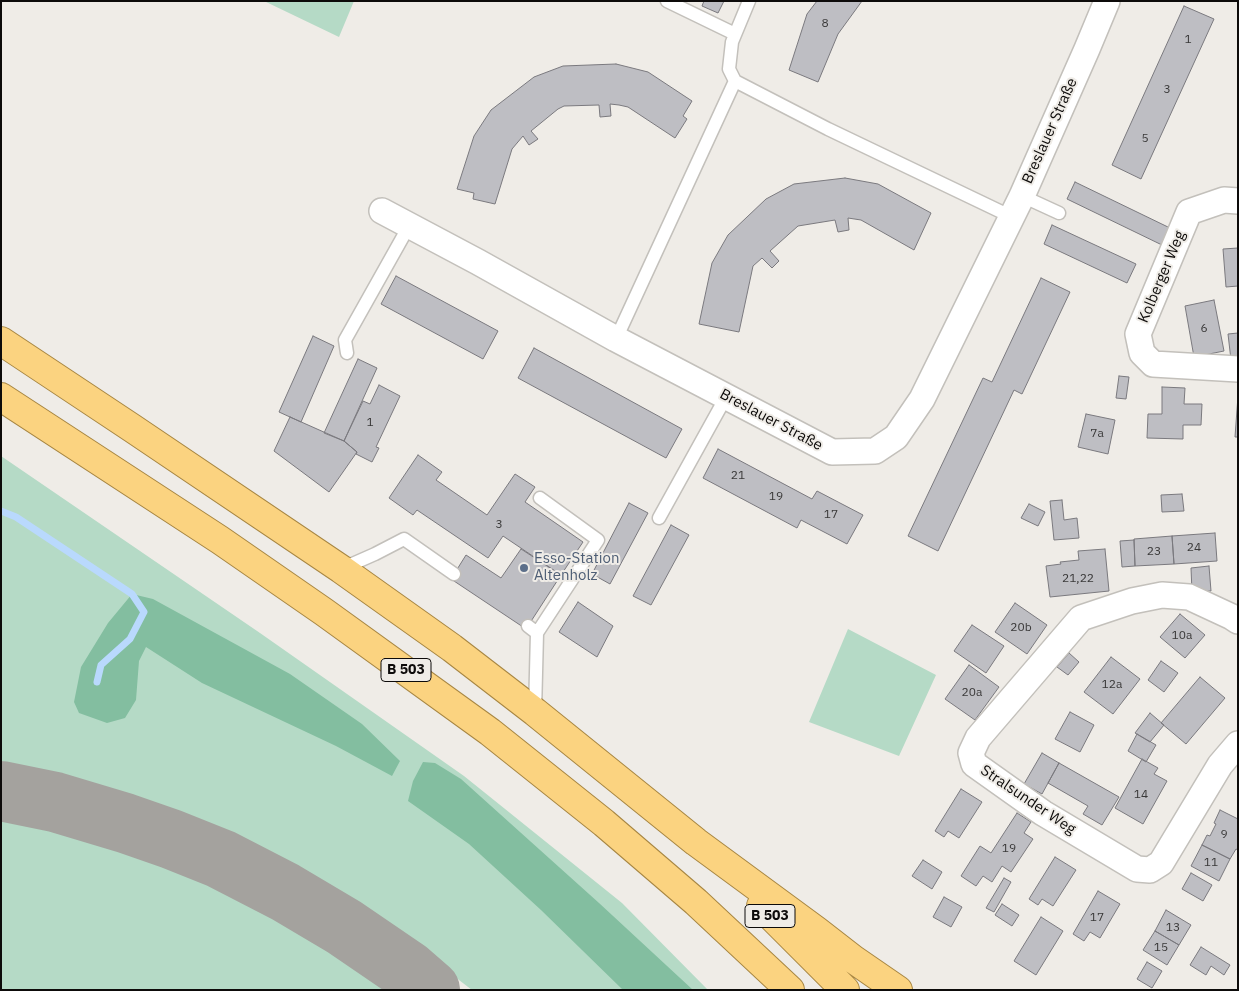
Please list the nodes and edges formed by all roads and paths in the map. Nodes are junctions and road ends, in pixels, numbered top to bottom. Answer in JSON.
{"nodes":[{"id":1,"x":667,"y":1,"type":"edge"},
{"id":2,"x":749,"y":1,"type":"edge"},
{"id":3,"x":1107,"y":1,"type":"edge"},
{"id":4,"x":735,"y":34,"type":"junction"},
{"id":5,"x":735,"y":81,"type":"junction"},
{"id":6,"x":1238,"y":201,"type":"edge"},
{"id":7,"x":1016,"y":206,"type":"junction"},
{"id":8,"x":382,"y":211,"type":"dead end"},
{"id":9,"x":1059,"y":213,"type":"dead end"},
{"id":10,"x":409,"y":226,"type":"junction"},
{"id":11,"x":616,"y":339,"type":"junction"},
{"id":12,"x":1,"y":341,"type":"edge"},
{"id":13,"x":347,"y":353,"type":"dead end"},
{"id":14,"x":1238,"y":369,"type":"edge"},
{"id":15,"x":1,"y":397,"type":"edge"},
{"id":16,"x":726,"y":397,"type":"junction"},
{"id":17,"x":540,"y":498,"type":"dead end"},
{"id":18,"x":659,"y":518,"type":"dead end"},
{"id":19,"x":341,"y":569,"type":"junction"},
{"id":20,"x":454,"y":574,"type":"dead end"},
{"id":21,"x":1238,"y":621,"type":"edge"},
{"id":22,"x":535,"y":712,"type":"junction"},
{"id":23,"x":1238,"y":744,"type":"edge"},
{"id":24,"x":696,"y":842,"type":"junction"},
{"id":25,"x":790,"y":990,"type":"edge"},
{"id":26,"x":845,"y":990,"type":"edge"},
{"id":27,"x":898,"y":990,"type":"edge"}],
"edges":[{"from":1,"to":4,"type":"lane"},
{"from":2,"to":4,"type":"lane"},
{"from":3,"to":7,"type":"street","name":"Breslauer Straße"},
{"from":4,"to":5,"type":"lane"},
{"from":5,"to":7,"type":"lane"},
{"from":5,"to":11,"type":"lane"},
{"from":6,"to":14,"type":"street","name":"Kolberger Weg"},
{"from":7,"to":9,"type":"lane"},
{"from":7,"to":16,"type":"street","name":"Breslauer Straße"},
{"from":8,"to":10,"type":"street","name":"Breslauer Straße"},
{"from":10,"to":11,"type":"street","name":"Breslauer Straße"},
{"from":10,"to":13,"type":"lane"},
{"from":11,"to":16,"type":"street","name":"Breslauer Straße"},
{"from":12,"to":19,"type":"highway","number":"B 503"},
{"from":15,"to":25,"type":"highway","number":"B 503"},
{"from":16,"to":18,"type":"lane"},
{"from":17,"to":22,"type":"lane"},
{"from":19,"to":20,"type":"lane"},
{"from":19,"to":22,"type":"highway","number":"B 503"},
{"from":21,"to":23,"type":"street","name":"Stralsunder Weg"},
{"from":22,"to":24,"type":"highway","number":"B 503"},
{"from":24,"to":26,"type":"highway","number":"B 503"},
{"from":24,"to":27,"type":"highway"}]}
